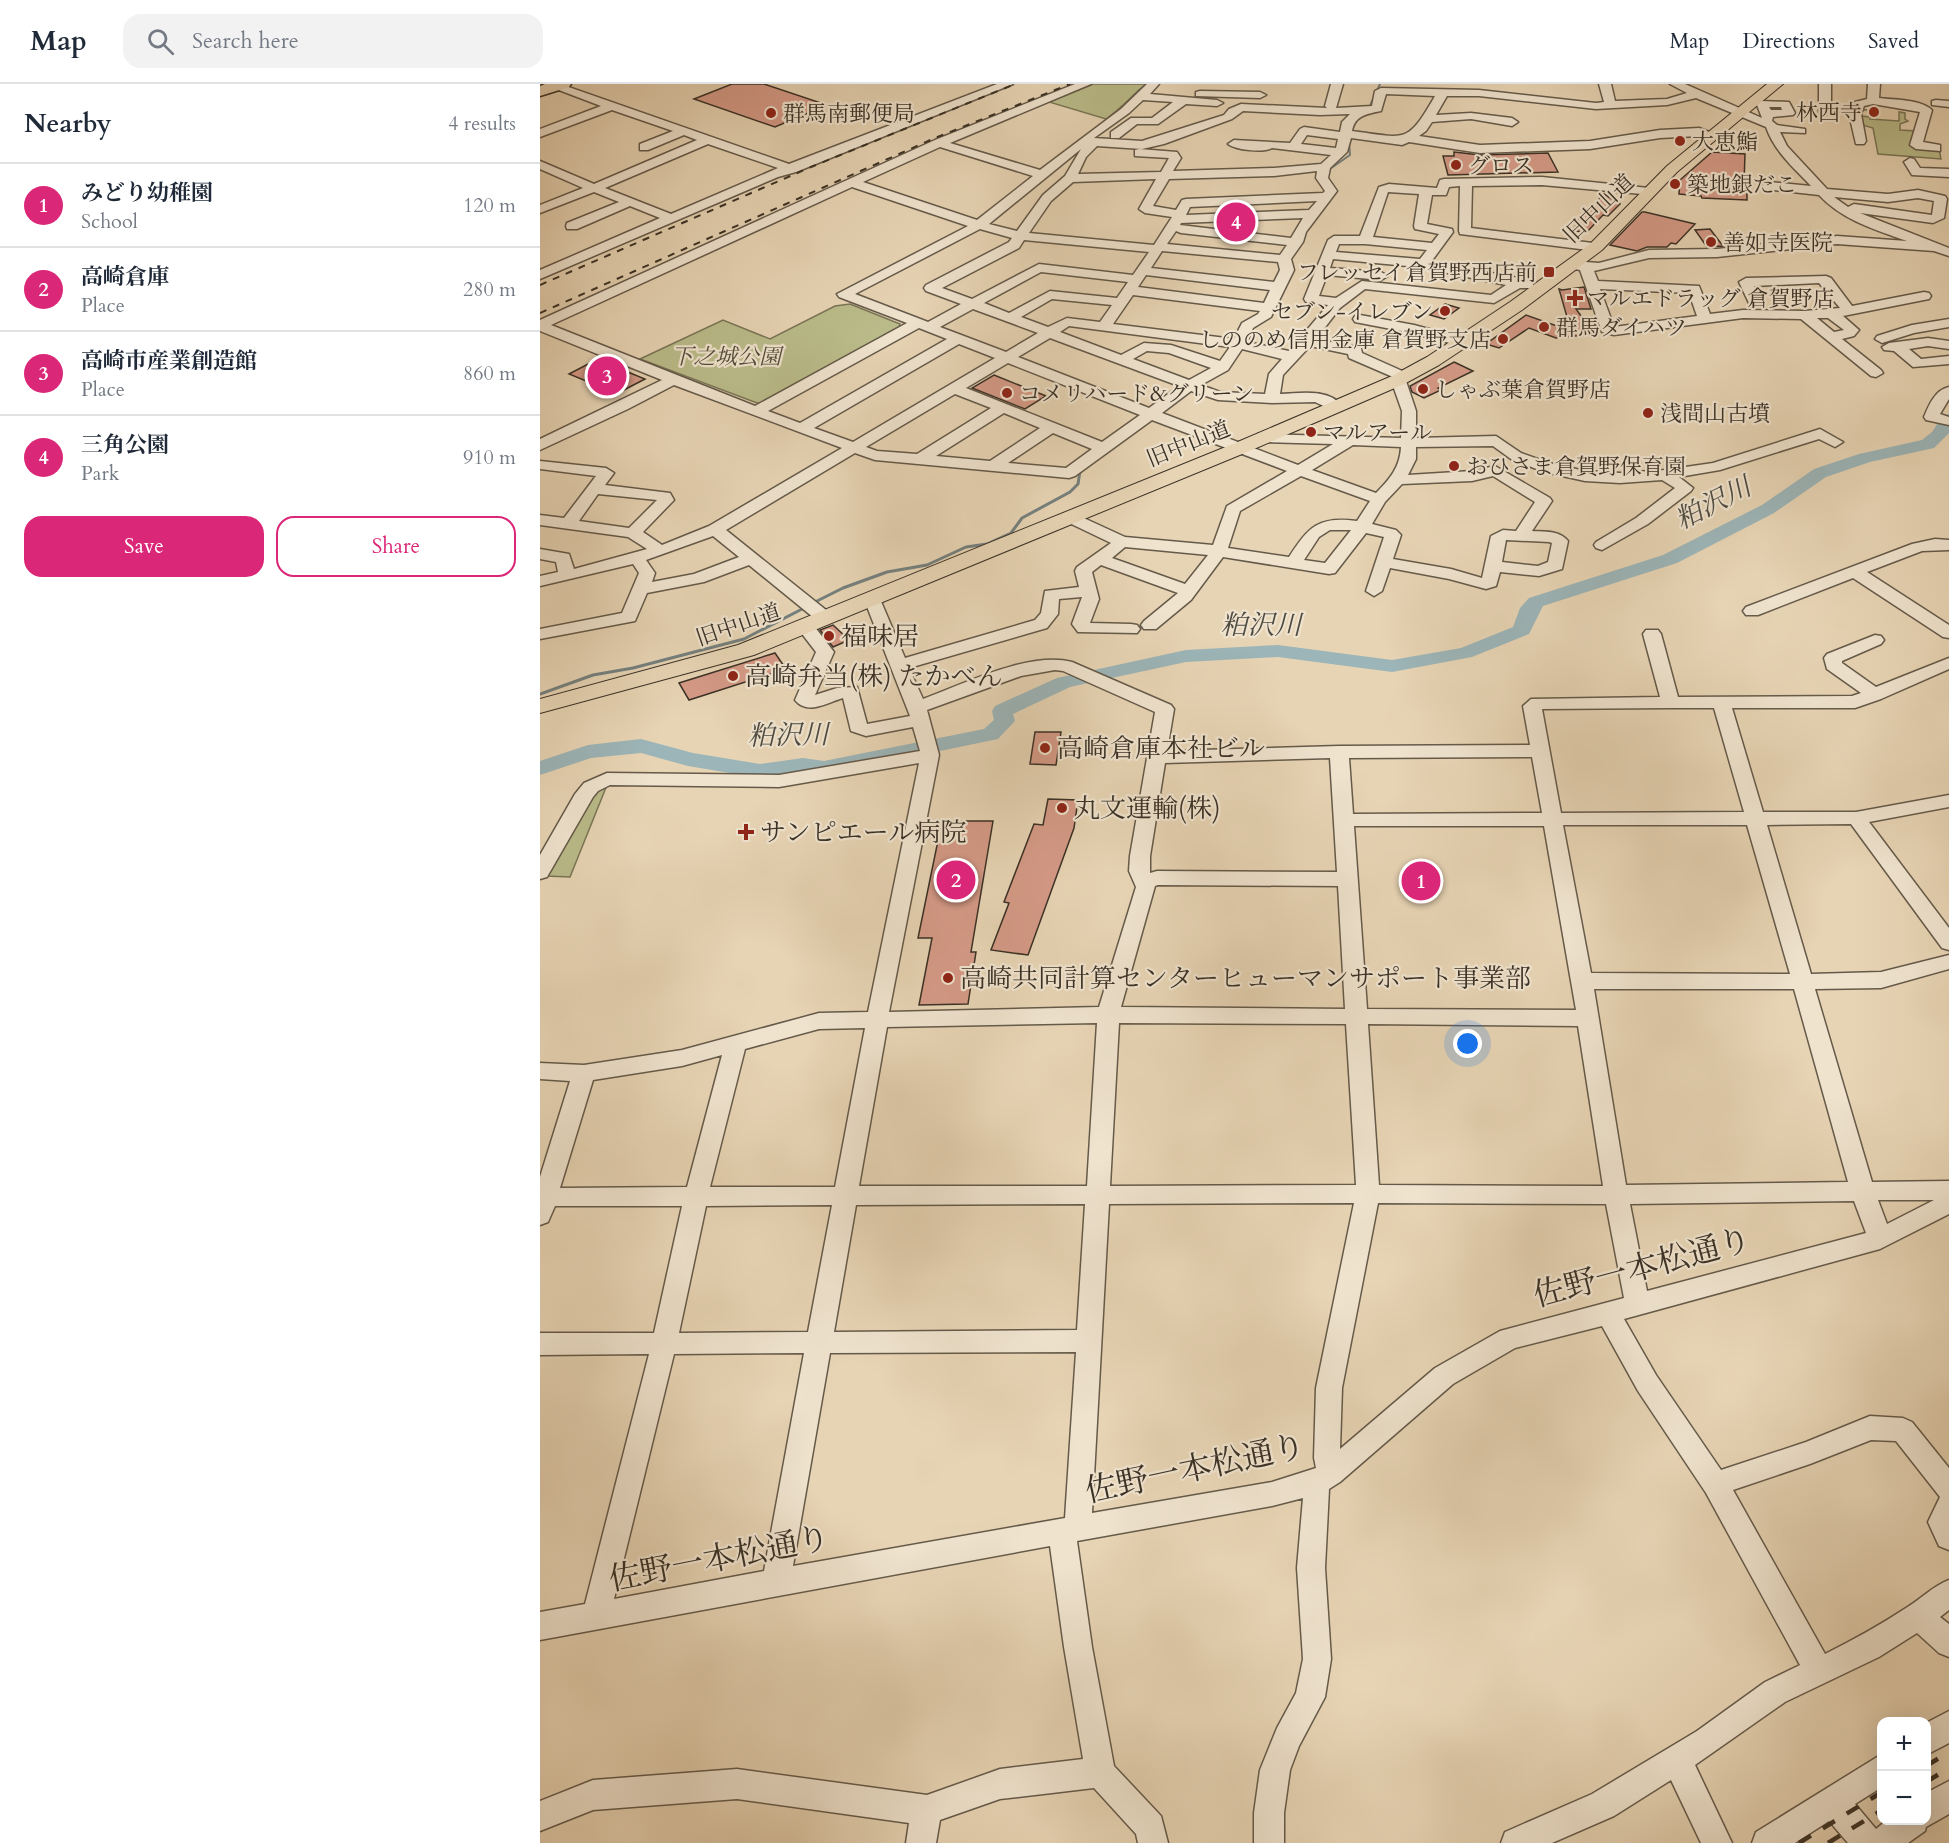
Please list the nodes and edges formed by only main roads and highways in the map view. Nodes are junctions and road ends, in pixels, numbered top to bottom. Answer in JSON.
{"nodes":[{"id":1,"x":1776,"y":84,"type":"edge"},
{"id":2,"x":540,"y":706,"type":"edge"}],
"edges":[{"from":1,"to":2,"type":"main road","name":"旧中山道"}]}
